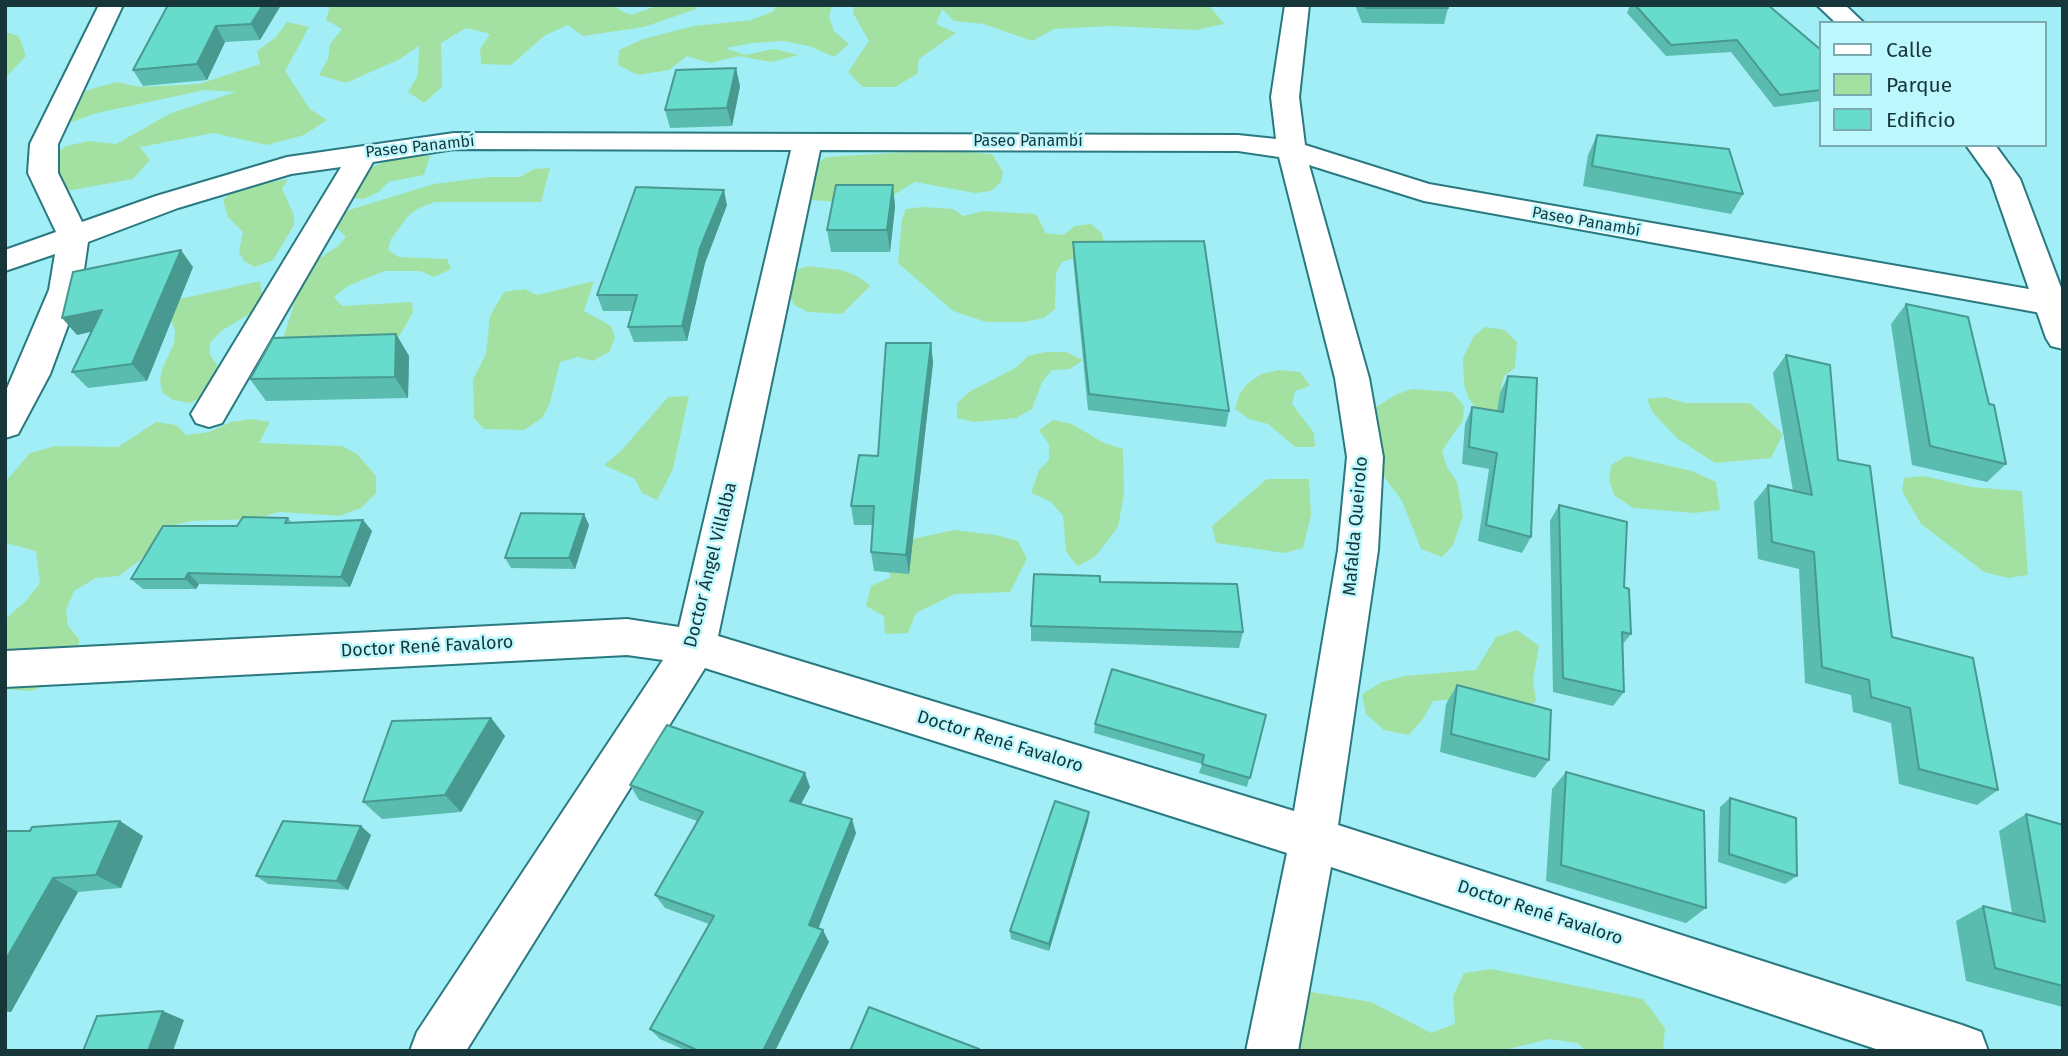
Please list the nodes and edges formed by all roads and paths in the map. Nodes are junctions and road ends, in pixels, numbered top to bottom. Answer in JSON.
{"nodes":[{"id":1,"x":111,"y":5,"type":"edge"},
{"id":2,"x":1297,"y":5,"type":"edge"},
{"id":3,"x":1829,"y":5,"type":"edge"},
{"id":4,"x":1849,"y":21,"type":"edge"},
{"id":5,"x":808,"y":140,"type":"junction"},
{"id":6,"x":1981,"y":147,"type":"edge"},
{"id":7,"x":1290,"y":150,"type":"junction"},
{"id":8,"x":364,"y":152,"type":"junction"},
{"id":9,"x":73,"y":236,"type":"junction"},
{"id":10,"x":5,"y":261,"type":"edge"},
{"id":11,"x":2058,"y":305,"type":"edge"},
{"id":12,"x":2063,"y":338,"type":"edge"},
{"id":13,"x":209,"y":414,"type":"dead end"},
{"id":14,"x":5,"y":425,"type":"edge"},
{"id":15,"x":695,"y":647,"type":"junction"},
{"id":16,"x":6,"y":670,"type":"edge"},
{"id":17,"x":1313,"y":839,"type":"junction"},
{"id":18,"x":436,"y":1051,"type":"edge"},
{"id":19,"x":1272,"y":1051,"type":"edge"},
{"id":20,"x":1962,"y":1051,"type":"edge"}],
"edges":[{"from":1,"to":9,"type":"street"},
{"from":2,"to":7,"type":"street","name":"Mafalda Queirolo"},
{"from":3,"to":4,"type":"street"},
{"from":5,"to":7,"type":"street","name":"Paseo Panambí"},
{"from":5,"to":8,"type":"street","name":"Paseo Panambí"},
{"from":5,"to":15,"type":"street","name":"Doctor Ángel Villalba"},
{"from":6,"to":11,"type":"street"},
{"from":7,"to":11,"type":"street","name":"Paseo Panambí"},
{"from":7,"to":17,"type":"street","name":"Mafalda Queirolo"},
{"from":8,"to":9,"type":"street","name":"Paseo Panambí"},
{"from":8,"to":13,"type":"street"},
{"from":9,"to":10,"type":"street","name":"Paseo Panambí"},
{"from":9,"to":14,"type":"street"},
{"from":11,"to":12,"type":"street"},
{"from":15,"to":16,"type":"street","name":"Doctor René Favaloro"},
{"from":15,"to":17,"type":"street","name":"Doctor René Favaloro"},
{"from":15,"to":18,"type":"street","name":"Doctor Ángel Villalba"},
{"from":17,"to":19,"type":"street","name":"Mafalda Queirolo"},
{"from":17,"to":20,"type":"street","name":"Doctor René Favaloro"}]}
